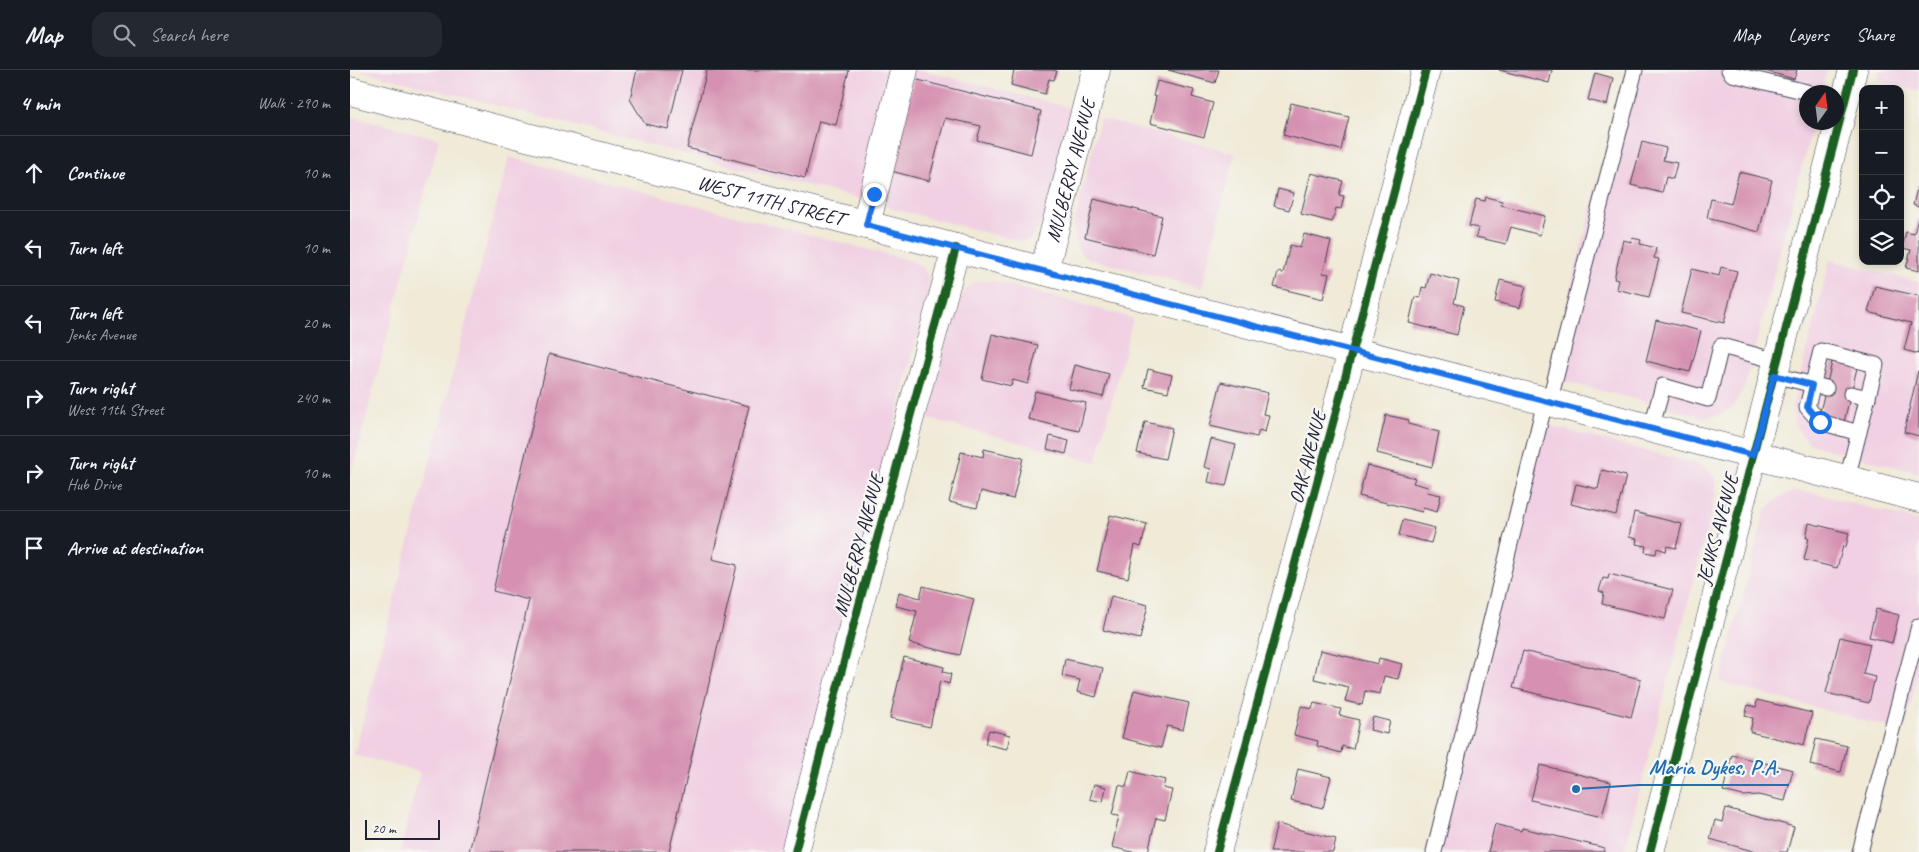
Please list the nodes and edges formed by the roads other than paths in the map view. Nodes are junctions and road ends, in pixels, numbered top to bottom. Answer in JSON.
{"nodes":[{"id":1,"x":904,"y":70,"type":"edge"},
{"id":2,"x":1096,"y":70,"type":"edge"},
{"id":3,"x":1426,"y":70,"type":"edge"},
{"id":4,"x":1636,"y":70,"type":"edge"},
{"id":5,"x":1729,"y":70,"type":"edge"},
{"id":6,"x":1853,"y":70,"type":"edge"},
{"id":7,"x":1799,"y":90,"type":"edge"},
{"id":8,"x":1844,"y":92,"type":"edge"},
{"id":9,"x":351,"y":94,"type":"edge"},
{"id":10,"x":1834,"y":130,"type":"edge"},
{"id":11,"x":866,"y":225,"type":"junction"},
{"id":12,"x":956,"y":248,"type":"junction"},
{"id":13,"x":1044,"y":271,"type":"junction"},
{"id":14,"x":1352,"y":351,"type":"junction"},
{"id":15,"x":1776,"y":368,"type":"junction"},
{"id":16,"x":1819,"y":386,"type":"junction"},
{"id":17,"x":1851,"y":394,"type":"dead end"},
{"id":18,"x":1868,"y":398,"type":"junction"},
{"id":19,"x":1547,"y":402,"type":"junction"},
{"id":20,"x":1651,"y":429,"type":"junction"},
{"id":21,"x":1859,"y":433,"type":"junction"},
{"id":22,"x":1753,"y":455,"type":"junction"},
{"id":23,"x":1848,"y":479,"type":"junction"},
{"id":24,"x":1919,"y":498,"type":"edge"},
{"id":25,"x":1919,"y":626,"type":"edge"},
{"id":26,"x":794,"y":852,"type":"edge"},
{"id":27,"x":1217,"y":852,"type":"edge"},
{"id":28,"x":1434,"y":852,"type":"edge"},
{"id":29,"x":1650,"y":852,"type":"edge"},
{"id":30,"x":1860,"y":852,"type":"edge"}],
"edges":[{"from":1,"to":11,"type":"street"},
{"from":2,"to":13,"type":"street","name":"MULBERRY AVENUE"},
{"from":3,"to":14,"type":"street","name":"OAK AVENUE"},
{"from":4,"to":19,"type":"lane"},
{"from":5,"to":7,"type":"lane"},
{"from":6,"to":8,"type":"street","name":"JENKS AVENUE"},
{"from":9,"to":11,"type":"street","name":"WEST 11TH STREET"},
{"from":10,"to":15,"type":"street","name":"JENKS AVENUE"},
{"from":11,"to":12,"type":"street","name":"WEST 11TH STREET"},
{"from":12,"to":13,"type":"street","name":"WEST 11TH STREET"},
{"from":12,"to":26,"type":"street","name":"MULBERRY AVENUE"},
{"from":13,"to":14,"type":"street","name":"WEST 11TH STREET"},
{"from":14,"to":19,"type":"street","name":"WEST 11TH STREET"},
{"from":14,"to":27,"type":"street","name":"OAK AVENUE"},
{"from":15,"to":16,"type":"lane"},
{"from":15,"to":20,"type":"lane"},
{"from":15,"to":22,"type":"street","name":"JENKS AVENUE"},
{"from":16,"to":18,"type":"lane"},
{"from":16,"to":21,"type":"lane"},
{"from":17,"to":18,"type":"lane"},
{"from":18,"to":21,"type":"lane"},
{"from":19,"to":20,"type":"street","name":"WEST 11TH STREET"},
{"from":19,"to":28,"type":"lane"},
{"from":20,"to":22,"type":"street","name":"WEST 11TH STREET"},
{"from":21,"to":23,"type":"lane"},
{"from":22,"to":23,"type":"street","name":"WEST 11TH STREET"},
{"from":22,"to":29,"type":"street","name":"JENKS AVENUE"},
{"from":23,"to":24,"type":"street","name":"WEST 11TH STREET"},
{"from":25,"to":30,"type":"lane"}]}
